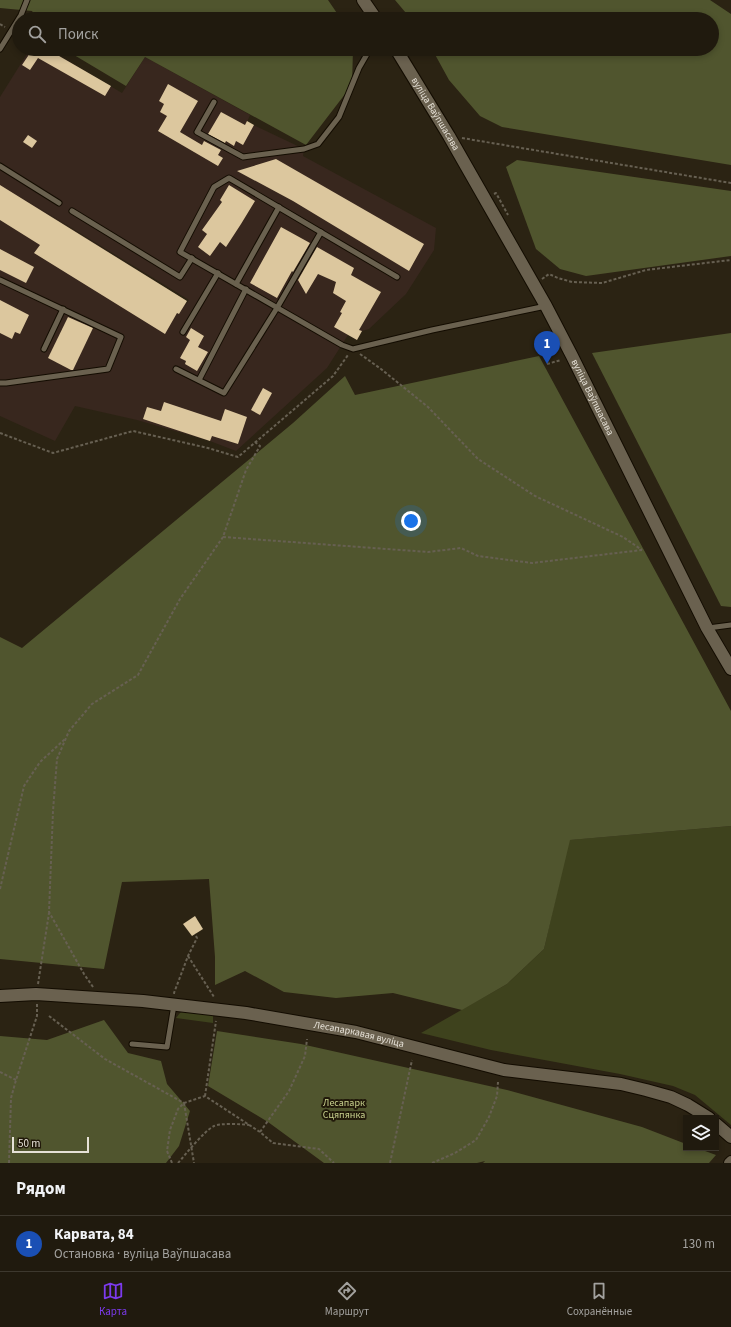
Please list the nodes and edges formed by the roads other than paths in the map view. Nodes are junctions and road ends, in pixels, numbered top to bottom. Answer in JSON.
{"nodes":[{"id":1,"x":27,"y":0,"type":"edge"},
{"id":2,"x":363,"y":0,"type":"edge"},
{"id":3,"x":22,"y":12,"type":"edge"},
{"id":4,"x":371,"y":12,"type":"edge"},
{"id":5,"x":12,"y":30,"type":"edge"},
{"id":6,"x":0,"y":49,"type":"edge"},
{"id":7,"x":366,"y":56,"type":"edge"},
{"id":8,"x":400,"y":56,"type":"edge"},
{"id":9,"x":214,"y":102,"type":"dead end"},
{"id":10,"x":0,"y":166,"type":"edge"},
{"id":11,"x":59,"y":203,"type":"dead end"},
{"id":12,"x":279,"y":207,"type":"junction"},
{"id":13,"x":72,"y":211,"type":"dead end"},
{"id":14,"x":321,"y":232,"type":"junction"},
{"id":15,"x":192,"y":258,"type":"junction"},
{"id":16,"x":218,"y":273,"type":"junction"},
{"id":17,"x":397,"y":277,"type":"dead end"},
{"id":18,"x":0,"y":280,"type":"edge"},
{"id":19,"x":236,"y":284,"type":"junction"},
{"id":20,"x":246,"y":289,"type":"junction"},
{"id":21,"x":546,"y":306,"type":"junction"},
{"id":22,"x":277,"y":308,"type":"junction"},
{"id":23,"x":63,"y":309,"type":"junction"},
{"id":24,"x":183,"y":332,"type":"dead end"},
{"id":25,"x":44,"y":349,"type":"dead end"},
{"id":26,"x":176,"y":369,"type":"dead end"},
{"id":27,"x":199,"y":380,"type":"junction"},
{"id":28,"x":0,"y":383,"type":"edge"},
{"id":29,"x":731,"y":625,"type":"edge"},
{"id":30,"x":707,"y":628,"type":"junction"},
{"id":31,"x":731,"y":668,"type":"edge"},
{"id":32,"x":0,"y":996,"type":"edge"},
{"id":33,"x":174,"y":999,"type":"junction"},
{"id":34,"x":132,"y":1044,"type":"dead end"},
{"id":35,"x":704,"y":1115,"type":"edge"},
{"id":36,"x":719,"y":1126,"type":"edge"},
{"id":37,"x":731,"y":1136,"type":"edge"}],
"edges":[{"from":1,"to":3,"type":"lane"},
{"from":2,"to":4,"type":"street"},
{"from":5,"to":6,"type":"lane"},
{"from":7,"to":9,"type":"lane"},
{"from":8,"to":21,"type":"street","name":"вуліца Ваўпшасава"},
{"from":10,"to":11,"type":"lane"},
{"from":12,"to":14,"type":"lane"},
{"from":12,"to":15,"type":"lane"},
{"from":12,"to":19,"type":"lane"},
{"from":13,"to":15,"type":"lane"},
{"from":14,"to":17,"type":"lane"},
{"from":14,"to":22,"type":"lane"},
{"from":15,"to":16,"type":"lane"},
{"from":16,"to":19,"type":"lane"},
{"from":16,"to":24,"type":"lane"},
{"from":18,"to":23,"type":"lane"},
{"from":19,"to":20,"type":"lane"},
{"from":20,"to":22,"type":"lane"},
{"from":20,"to":27,"type":"lane"},
{"from":21,"to":22,"type":"lane"},
{"from":21,"to":30,"type":"street","name":"вуліца Ваўпшасава"},
{"from":22,"to":27,"type":"lane"},
{"from":23,"to":25,"type":"lane"},
{"from":23,"to":28,"type":"lane"},
{"from":26,"to":27,"type":"lane"},
{"from":29,"to":30,"type":"lane"},
{"from":30,"to":31,"type":"street","name":"вуліца Ваўпшасава"},
{"from":32,"to":33,"type":"street","name":"Лесапаркавая вуліца"},
{"from":33,"to":34,"type":"lane"},
{"from":33,"to":35,"type":"street","name":"Лесапаркавая вуліца"},
{"from":36,"to":37,"type":"street"}]}
